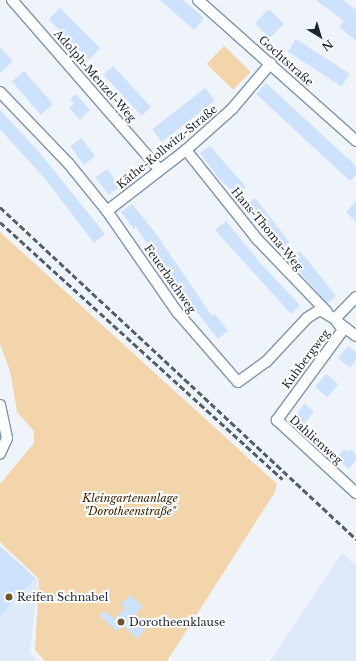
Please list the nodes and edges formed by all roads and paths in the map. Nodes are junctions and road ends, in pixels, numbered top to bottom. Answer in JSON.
{"nodes":[{"id":1,"x":12,"y":0,"type":"edge"},
{"id":2,"x":198,"y":0,"type":"edge"},
{"id":3,"x":271,"y":63,"type":"junction"},
{"id":4,"x":0,"y":92,"type":"edge"},
{"id":5,"x":356,"y":140,"type":"edge"},
{"id":6,"x":186,"y":150,"type":"junction"},
{"id":7,"x":159,"y":170,"type":"junction"},
{"id":8,"x":107,"y":211,"type":"junction"},
{"id":9,"x":356,"y":297,"type":"edge"},
{"id":10,"x":335,"y":319,"type":"junction"},
{"id":11,"x":356,"y":336,"type":"edge"},
{"id":12,"x":0,"y":405,"type":"edge"},
{"id":13,"x":277,"y":420,"type":"joint"},
{"id":14,"x":0,"y":454,"type":"edge"},
{"id":15,"x":356,"y":493,"type":"edge"}],
"edges":[{"from":1,"to":7,"type":"street","name":"Adolph-Menzel-Weg"},
{"from":2,"to":3,"type":"street","name":"Gochtstraße"},
{"from":3,"to":5,"type":"street","name":"Gochtstraße"},
{"from":3,"to":6,"type":"street","name":"Käthe-Kollwitz-Straße"},
{"from":4,"to":8,"type":"street","name":"Feuerbachweg"},
{"from":6,"to":7,"type":"street","name":"Käthe-Kollwitz-Straße"},
{"from":6,"to":10,"type":"street","name":"Hans-Thoma-Weg"},
{"from":7,"to":8,"type":"street","name":"Käthe-Kollwitz-Straße"},
{"from":8,"to":10,"type":"street","name":"Feuerbachweg"},
{"from":9,"to":10,"type":"street","name":"Kuhbergweg"},
{"from":10,"to":11,"type":"street"},
{"from":10,"to":13,"type":"street","name":"Kuhbergweg"},
{"from":12,"to":14,"type":"street"},
{"from":13,"to":15,"type":"street","name":"Dahlienweg"}]}
